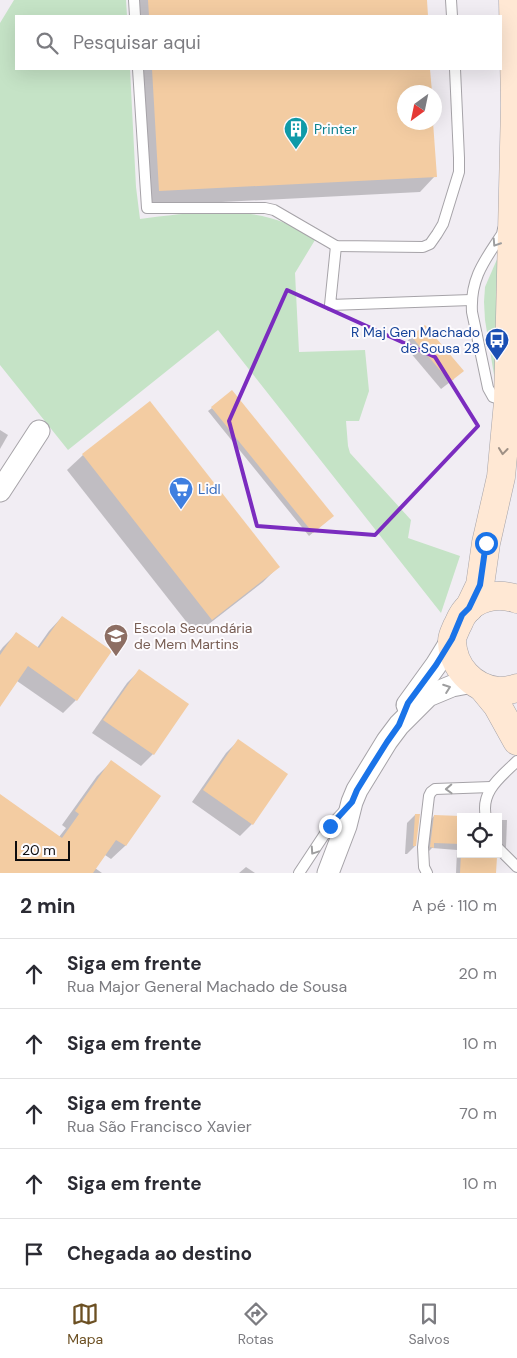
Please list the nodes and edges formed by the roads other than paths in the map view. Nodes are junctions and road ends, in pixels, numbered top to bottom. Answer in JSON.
{"nodes":[{"id":1,"x":134,"y":0,"type":"edge"},
{"id":2,"x":451,"y":0,"type":"edge"},
{"id":3,"x":513,"y":0,"type":"edge"},
{"id":4,"x":135,"y":15,"type":"edge"},
{"id":5,"x":452,"y":15,"type":"edge"},
{"id":6,"x":138,"y":70,"type":"edge"},
{"id":7,"x":454,"y":70,"type":"edge"},
{"id":8,"x":514,"y":198,"type":"junction"},
{"id":9,"x":336,"y":246,"type":"junction"},
{"id":10,"x":471,"y":300,"type":"junction"},
{"id":11,"x":513,"y":402,"type":"edge"},
{"id":12,"x":39,"y":430,"type":"dead end"},
{"id":13,"x":0,"y":491,"type":"edge"},
{"id":14,"x":517,"y":599,"type":"edge"},
{"id":15,"x":469,"y":608,"type":"junction"},
{"id":16,"x":452,"y":639,"type":"junction"},
{"id":17,"x":478,"y":685,"type":"junction"},
{"id":18,"x":517,"y":688,"type":"edge"},
{"id":19,"x":399,"y":725,"type":"junction"},
{"id":20,"x":517,"y":741,"type":"edge"},
{"id":21,"x":517,"y":761,"type":"edge"},
{"id":22,"x":491,"y":787,"type":"junction"},
{"id":23,"x":352,"y":802,"type":"junction"},
{"id":24,"x":485,"y":813,"type":"edge"},
{"id":25,"x":502,"y":852,"type":"edge"},
{"id":26,"x":517,"y":866,"type":"edge"},
{"id":27,"x":299,"y":873,"type":"edge"},
{"id":28,"x":328,"y":873,"type":"edge"},
{"id":29,"x":427,"y":873,"type":"edge"}],
"edges":[{"from":1,"to":4,"type":"lane"},
{"from":2,"to":5,"type":"lane"},
{"from":3,"to":8,"type":"street"},
{"from":6,"to":9,"type":"lane"},
{"from":7,"to":9,"type":"lane"},
{"from":8,"to":10,"type":"lane","one_way":true},
{"from":8,"to":11,"type":"street"},
{"from":9,"to":10,"type":"lane"},
{"from":10,"to":11,"type":"lane"},
{"from":11,"to":15,"type":"street","one_way":true},
{"from":12,"to":13,"type":"street"},
{"from":14,"to":15,"type":"street"},
{"from":15,"to":16,"type":"street"},
{"from":16,"to":17,"type":"street"},
{"from":16,"to":19,"type":"street"},
{"from":17,"to":18,"type":"street"},
{"from":19,"to":17,"type":"street","one_way":true},
{"from":17,"to":20,"type":"street"},
{"from":19,"to":23,"type":"street"},
{"from":21,"to":22,"type":"lane"},
{"from":22,"to":24,"type":"lane"},
{"from":22,"to":29,"type":"lane","one_way":true},
{"from":23,"to":27,"type":"lane","one_way":true},
{"from":23,"to":28,"type":"street"},
{"from":25,"to":26,"type":"lane"}]}
